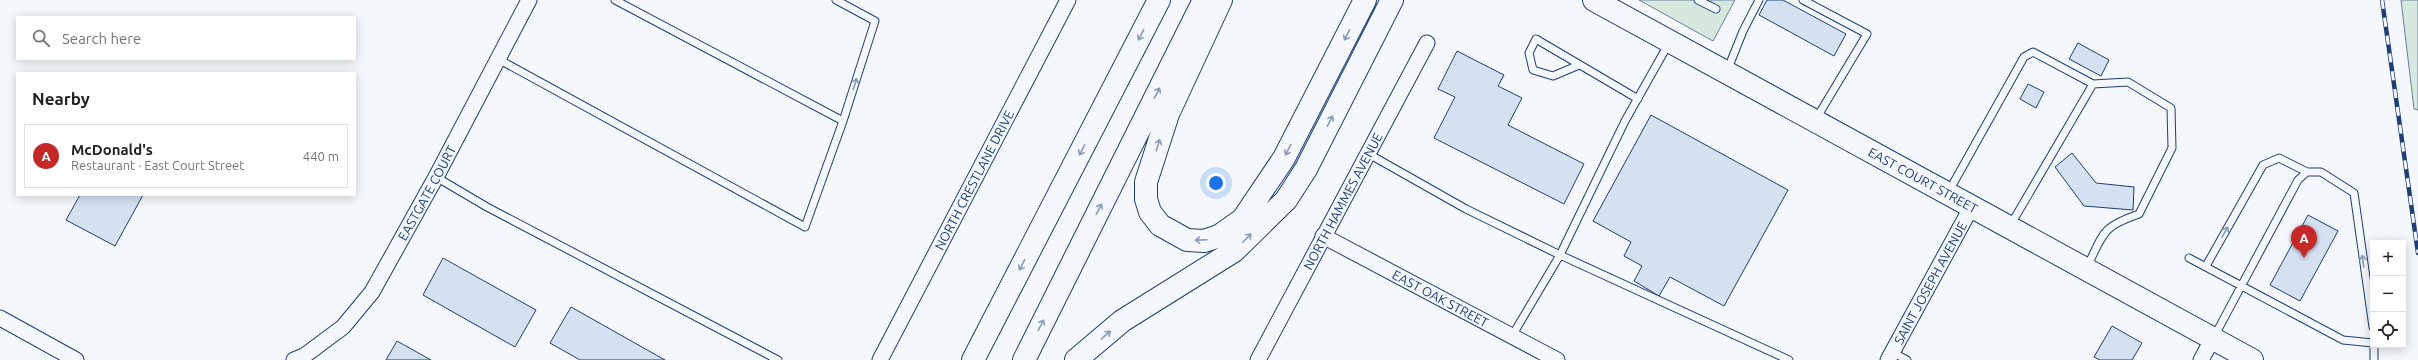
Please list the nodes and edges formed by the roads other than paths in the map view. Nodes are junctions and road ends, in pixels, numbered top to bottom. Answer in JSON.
{"nodes":[{"id":1,"x":529,"y":0,"type":"edge"},
{"id":2,"x":615,"y":0,"type":"edge"},
{"id":3,"x":836,"y":0,"type":"edge"},
{"id":4,"x":1068,"y":0,"type":"edge"},
{"id":5,"x":1159,"y":0,"type":"edge"},
{"id":6,"x":1204,"y":0,"type":"edge"},
{"id":7,"x":1221,"y":0,"type":"edge"},
{"id":8,"x":1365,"y":0,"type":"edge"},
{"id":9,"x":1392,"y":0,"type":"edge"},
{"id":10,"x":1594,"y":0,"type":"edge"},
{"id":11,"x":1698,"y":0,"type":"edge"},
{"id":12,"x":1759,"y":0,"type":"edge"},
{"id":13,"x":1803,"y":0,"type":"edge"},
{"id":14,"x":1716,"y":9,"type":"dead end"},
{"id":15,"x":1670,"y":42,"type":"junction"},
{"id":16,"x":1427,"y":43,"type":"dead end"},
{"id":17,"x":498,"y":59,"type":"junction"},
{"id":18,"x":1579,"y":65,"type":"junction"},
{"id":19,"x":1726,"y":72,"type":"junction"},
{"id":20,"x":2093,"y":84,"type":"junction"},
{"id":21,"x":1638,"y":99,"type":"junction"},
{"id":22,"x":1815,"y":120,"type":"junction"},
{"id":23,"x":843,"y":121,"type":"junction"},
{"id":24,"x":1367,"y":153,"type":"junction"},
{"id":25,"x":2307,"y":172,"type":"junction"},
{"id":26,"x":436,"y":178,"type":"junction"},
{"id":27,"x":1948,"y":193,"type":"junction"},
{"id":28,"x":1972,"y":206,"type":"junction"},
{"id":29,"x":2009,"y":227,"type":"junction"},
{"id":30,"x":1323,"y":236,"type":"junction"},
{"id":31,"x":1560,"y":255,"type":"junction"},
{"id":32,"x":2189,"y":258,"type":"dead end"},
{"id":33,"x":2206,"y":266,"type":"junction"},
{"id":34,"x":2086,"y":269,"type":"junction"},
{"id":35,"x":2242,"y":285,"type":"junction"},
{"id":36,"x":2371,"y":312,"type":"edge"},
{"id":37,"x":0,"y":318,"type":"edge"},
{"id":38,"x":1512,"y":336,"type":"junction"},
{"id":39,"x":2213,"y":338,"type":"junction"},
{"id":40,"x":2370,"y":344,"type":"edge"},
{"id":41,"x":2373,"y":348,"type":"edge"},
{"id":42,"x":1890,"y":356,"type":"edge"},
{"id":43,"x":301,"y":359,"type":"edge"},
{"id":44,"x":76,"y":360,"type":"edge"},
{"id":45,"x":778,"y":360,"type":"edge"},
{"id":46,"x":880,"y":360,"type":"edge"},
{"id":47,"x":972,"y":360,"type":"edge"},
{"id":48,"x":1024,"y":360,"type":"edge"},
{"id":49,"x":1076,"y":360,"type":"edge"},
{"id":50,"x":1258,"y":360,"type":"edge"},
{"id":51,"x":1558,"y":360,"type":"edge"},
{"id":52,"x":1789,"y":360,"type":"edge"},
{"id":53,"x":1907,"y":360,"type":"edge"},
{"id":54,"x":2201,"y":360,"type":"edge"},
{"id":55,"x":2252,"y":360,"type":"edge"},
{"id":56,"x":2374,"y":360,"type":"edge"}],
"edges":[{"from":1,"to":17,"type":"street","name":"EASTGATE COURT"},
{"from":2,"to":23,"type":"lane"},
{"from":23,"to":3,"type":"lane","one_way":true},
{"from":4,"to":46,"type":"street","name":"NORTH CRESTLANE DRIVE"},
{"from":5,"to":47,"type":"main road","one_way":true},
{"from":48,"to":6,"type":"main road","one_way":true},
{"from":8,"to":7,"type":"main road","one_way":true},
{"from":49,"to":9,"type":"main road","one_way":true},
{"from":10,"to":15,"type":"main road","name":"EAST COURT STREET"},
{"from":11,"to":14,"type":"lane"},
{"from":12,"to":19,"type":"lane"},
{"from":13,"to":22,"type":"lane"},
{"from":15,"to":19,"type":"main road","name":"EAST COURT STREET"},
{"from":15,"to":21,"type":"lane"},
{"from":16,"to":24,"type":"street","name":"NORTH HAMMES AVENUE"},
{"from":17,"to":23,"type":"lane"},
{"from":17,"to":26,"type":"street","name":"EASTGATE COURT"},
{"from":18,"to":18,"type":"lane"},
{"from":18,"to":21,"type":"lane"},
{"from":19,"to":22,"type":"main road","name":"EAST COURT STREET"},
{"from":20,"to":27,"type":"lane"},
{"from":20,"to":29,"type":"lane"},
{"from":20,"to":34,"type":"lane"},
{"from":21,"to":31,"type":"lane"},
{"from":22,"to":27,"type":"main road","name":"EAST COURT STREET"},
{"from":24,"to":30,"type":"street","name":"NORTH HAMMES AVENUE"},
{"from":24,"to":31,"type":"lane"},
{"from":33,"to":25,"type":"lane","one_way":true},
{"from":25,"to":35,"type":"lane"},
{"from":36,"to":25,"type":"lane","one_way":true},
{"from":26,"to":43,"type":"street","name":"EASTGATE COURT"},
{"from":26,"to":45,"type":"lane"},
{"from":27,"to":28,"type":"main road","name":"EAST COURT STREET"},
{"from":28,"to":29,"type":"main road","name":"EAST COURT STREET"},
{"from":28,"to":42,"type":"street","name":"SAINT JOSEPH AVENUE"},
{"from":29,"to":34,"type":"main road","name":"EAST COURT STREET"},
{"from":30,"to":38,"type":"street","name":"EAST OAK STREET"},
{"from":30,"to":50,"type":"street","name":"NORTH HAMMES AVENUE"},
{"from":31,"to":38,"type":"lane"},
{"from":31,"to":52,"type":"lane"},
{"from":32,"to":33,"type":"lane"},
{"from":33,"to":35,"type":"lane"},
{"from":34,"to":39,"type":"main road","name":"EAST COURT STREET"},
{"from":35,"to":39,"type":"lane"},
{"from":35,"to":40,"type":"lane"},
{"from":37,"to":44,"type":"street"},
{"from":38,"to":51,"type":"street","name":"EAST OAK STREET"},
{"from":39,"to":54,"type":"street"},
{"from":39,"to":55,"type":"main road","name":"EAST COURT STREET"},
{"from":41,"to":56,"type":"lane"},
{"from":42,"to":53,"type":"lane"}]}
